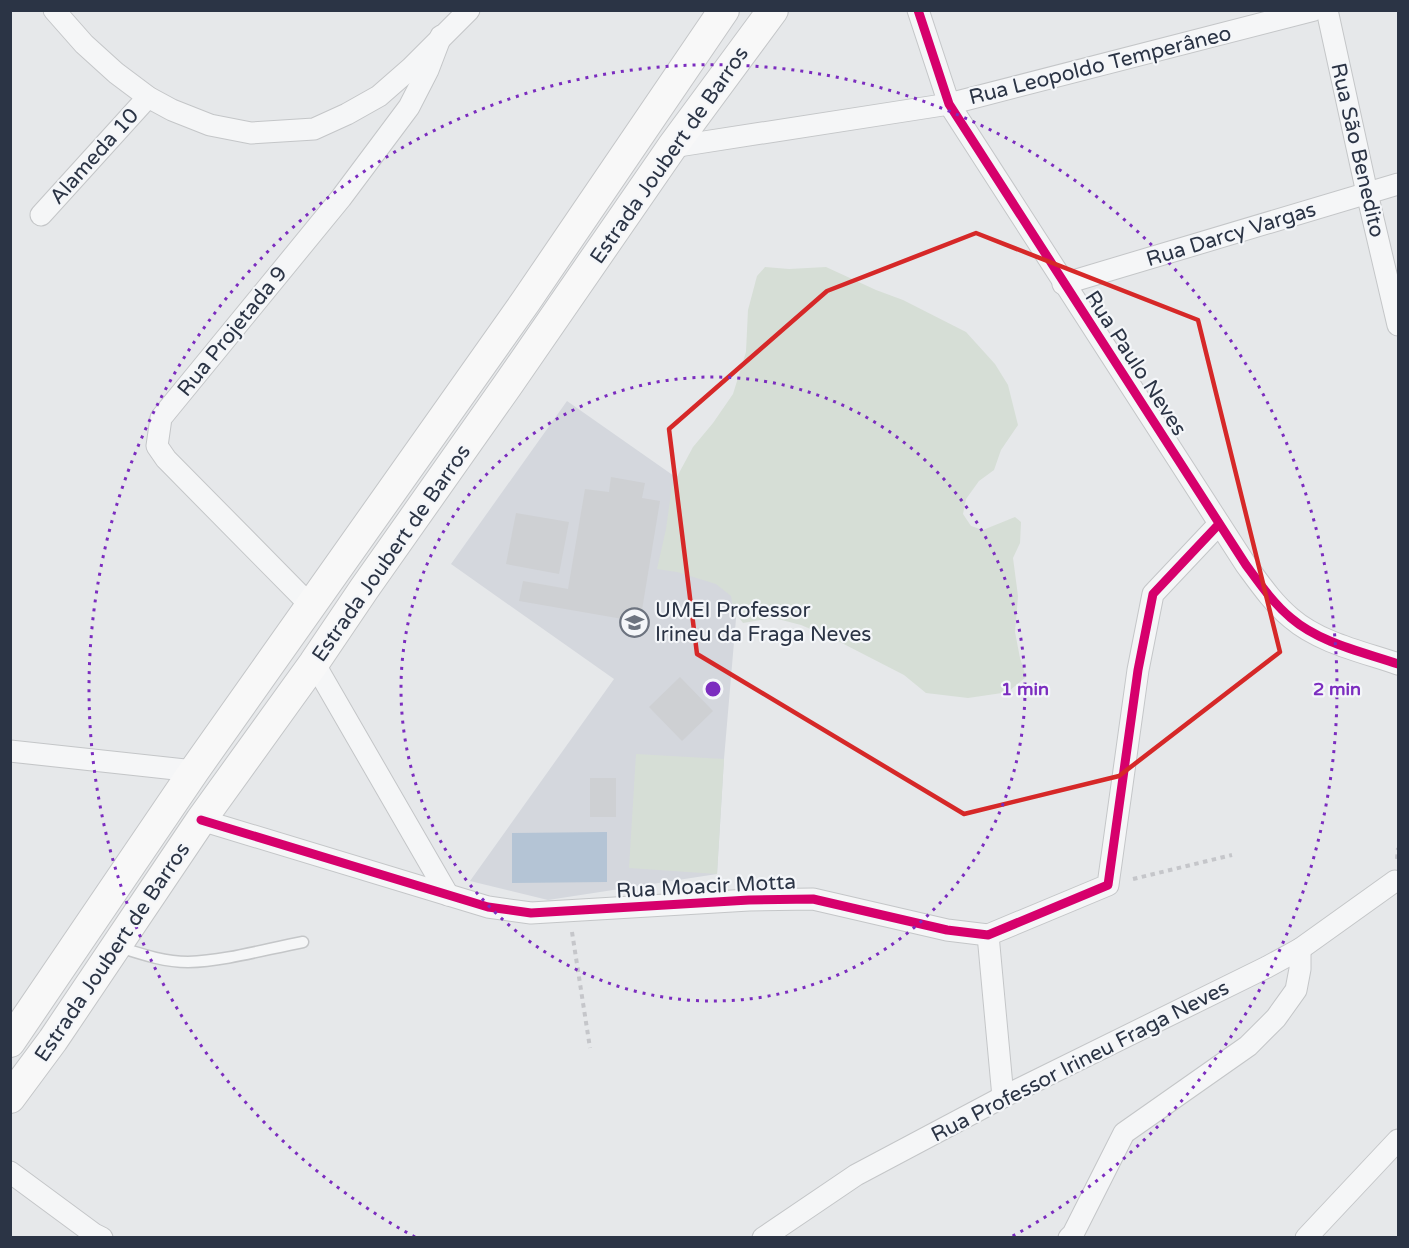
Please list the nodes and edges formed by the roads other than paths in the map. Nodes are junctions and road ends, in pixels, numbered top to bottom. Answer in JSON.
{"nodes":[{"id":1,"x":54,"y":10,"type":"edge"},
{"id":2,"x":469,"y":10,"type":"edge"},
{"id":3,"x":724,"y":10,"type":"edge"},
{"id":4,"x":773,"y":10,"type":"edge"},
{"id":5,"x":918,"y":10,"type":"edge"},
{"id":6,"x":1314,"y":10,"type":"edge"},
{"id":7,"x":1327,"y":10,"type":"edge"},
{"id":8,"x":441,"y":36,"type":"junction"},
{"id":9,"x":148,"y":97,"type":"junction"},
{"id":10,"x":949,"y":104,"type":"junction"},
{"id":11,"x":672,"y":147,"type":"junction"},
{"id":12,"x":1398,"y":184,"type":"edge"},
{"id":13,"x":1366,"y":193,"type":"junction"},
{"id":14,"x":41,"y":215,"type":"dead end"},
{"id":15,"x":1063,"y":284,"type":"junction"},
{"id":16,"x":1398,"y":325,"type":"edge"},
{"id":17,"x":1219,"y":524,"type":"junction"},
{"id":18,"x":311,"y":606,"type":"junction"},
{"id":19,"x":315,"y":663,"type":"junction"},
{"id":20,"x":1398,"y":664,"type":"edge"},
{"id":21,"x":10,"y":751,"type":"edge"},
{"id":22,"x":194,"y":771,"type":"junction"},
{"id":23,"x":201,"y":820,"type":"junction"},
{"id":24,"x":1397,"y":882,"type":"edge"},
{"id":25,"x":448,"y":895,"type":"junction"},
{"id":26,"x":988,"y":935,"type":"junction"},
{"id":27,"x":303,"y":942,"type":"dead end"},
{"id":28,"x":116,"y":946,"type":"junction"},
{"id":29,"x":1300,"y":949,"type":"junction"},
{"id":30,"x":13,"y":1035,"type":"edge"},
{"id":31,"x":1003,"y":1097,"type":"junction"},
{"id":32,"x":10,"y":1098,"type":"edge"},
{"id":33,"x":1398,"y":1140,"type":"edge"},
{"id":34,"x":10,"y":1172,"type":"edge"},
{"id":35,"x":102,"y":1238,"type":"edge"},
{"id":36,"x":763,"y":1238,"type":"edge"},
{"id":37,"x":1069,"y":1238,"type":"edge"},
{"id":38,"x":1306,"y":1238,"type":"edge"}],
"edges":[{"from":1,"to":9,"type":"street"},
{"from":2,"to":8,"type":"street"},
{"from":3,"to":18,"type":"main road","name":"Estrada Joubert de Barros"},
{"from":4,"to":11,"type":"main road","name":"Estrada Joubert de Barros"},
{"from":5,"to":10,"type":"street","name":"Rua Paulo Neves"},
{"from":6,"to":10,"type":"street","name":"Rua Leopoldo Temperâneo"},
{"from":7,"to":13,"type":"street","name":"Rua São Benedito"},
{"from":8,"to":9,"type":"street"},
{"from":8,"to":18,"type":"street","name":"Rua Projetada 9"},
{"from":9,"to":14,"type":"street","name":"Alameda 10"},
{"from":10,"to":11,"type":"street","name":"Rua Leopoldo Temperâneo"},
{"from":10,"to":15,"type":"street","name":"Rua Paulo Neves"},
{"from":11,"to":19,"type":"main road","name":"Estrada Joubert de Barros"},
{"from":12,"to":13,"type":"street","name":"Rua Darcy Vargas"},
{"from":13,"to":15,"type":"street","name":"Rua Darcy Vargas"},
{"from":13,"to":16,"type":"street","name":"Rua São Benedito"},
{"from":15,"to":17,"type":"street","name":"Rua Paulo Neves"},
{"from":17,"to":20,"type":"street","name":"Rua Paulo Neves"},
{"from":17,"to":26,"type":"street","name":"Rua Moacir Motta"},
{"from":18,"to":22,"type":"main road","name":"Estrada Joubert de Barros"},
{"from":19,"to":23,"type":"main road","name":"Estrada Joubert de Barros"},
{"from":19,"to":25,"type":"street"},
{"from":21,"to":22,"type":"street"},
{"from":22,"to":30,"type":"main road","name":"Estrada Joubert de Barros"},
{"from":23,"to":25,"type":"street","name":"Rua Moacir Motta"},
{"from":23,"to":28,"type":"main road","name":"Estrada Joubert de Barros"},
{"from":24,"to":29,"type":"street","name":"Rua Professor Irineu Fraga Neves"},
{"from":25,"to":26,"type":"street","name":"Rua Moacir Motta"},
{"from":26,"to":31,"type":"street"},
{"from":27,"to":28,"type":"lane"},
{"from":28,"to":32,"type":"main road","name":"Estrada Joubert de Barros"},
{"from":29,"to":31,"type":"street","name":"Rua Professor Irineu Fraga Neves"},
{"from":29,"to":37,"type":"street"},
{"from":31,"to":36,"type":"street","name":"Rua Professor Irineu Fraga Neves"},
{"from":33,"to":38,"type":"street"},
{"from":34,"to":35,"type":"street"}]}
